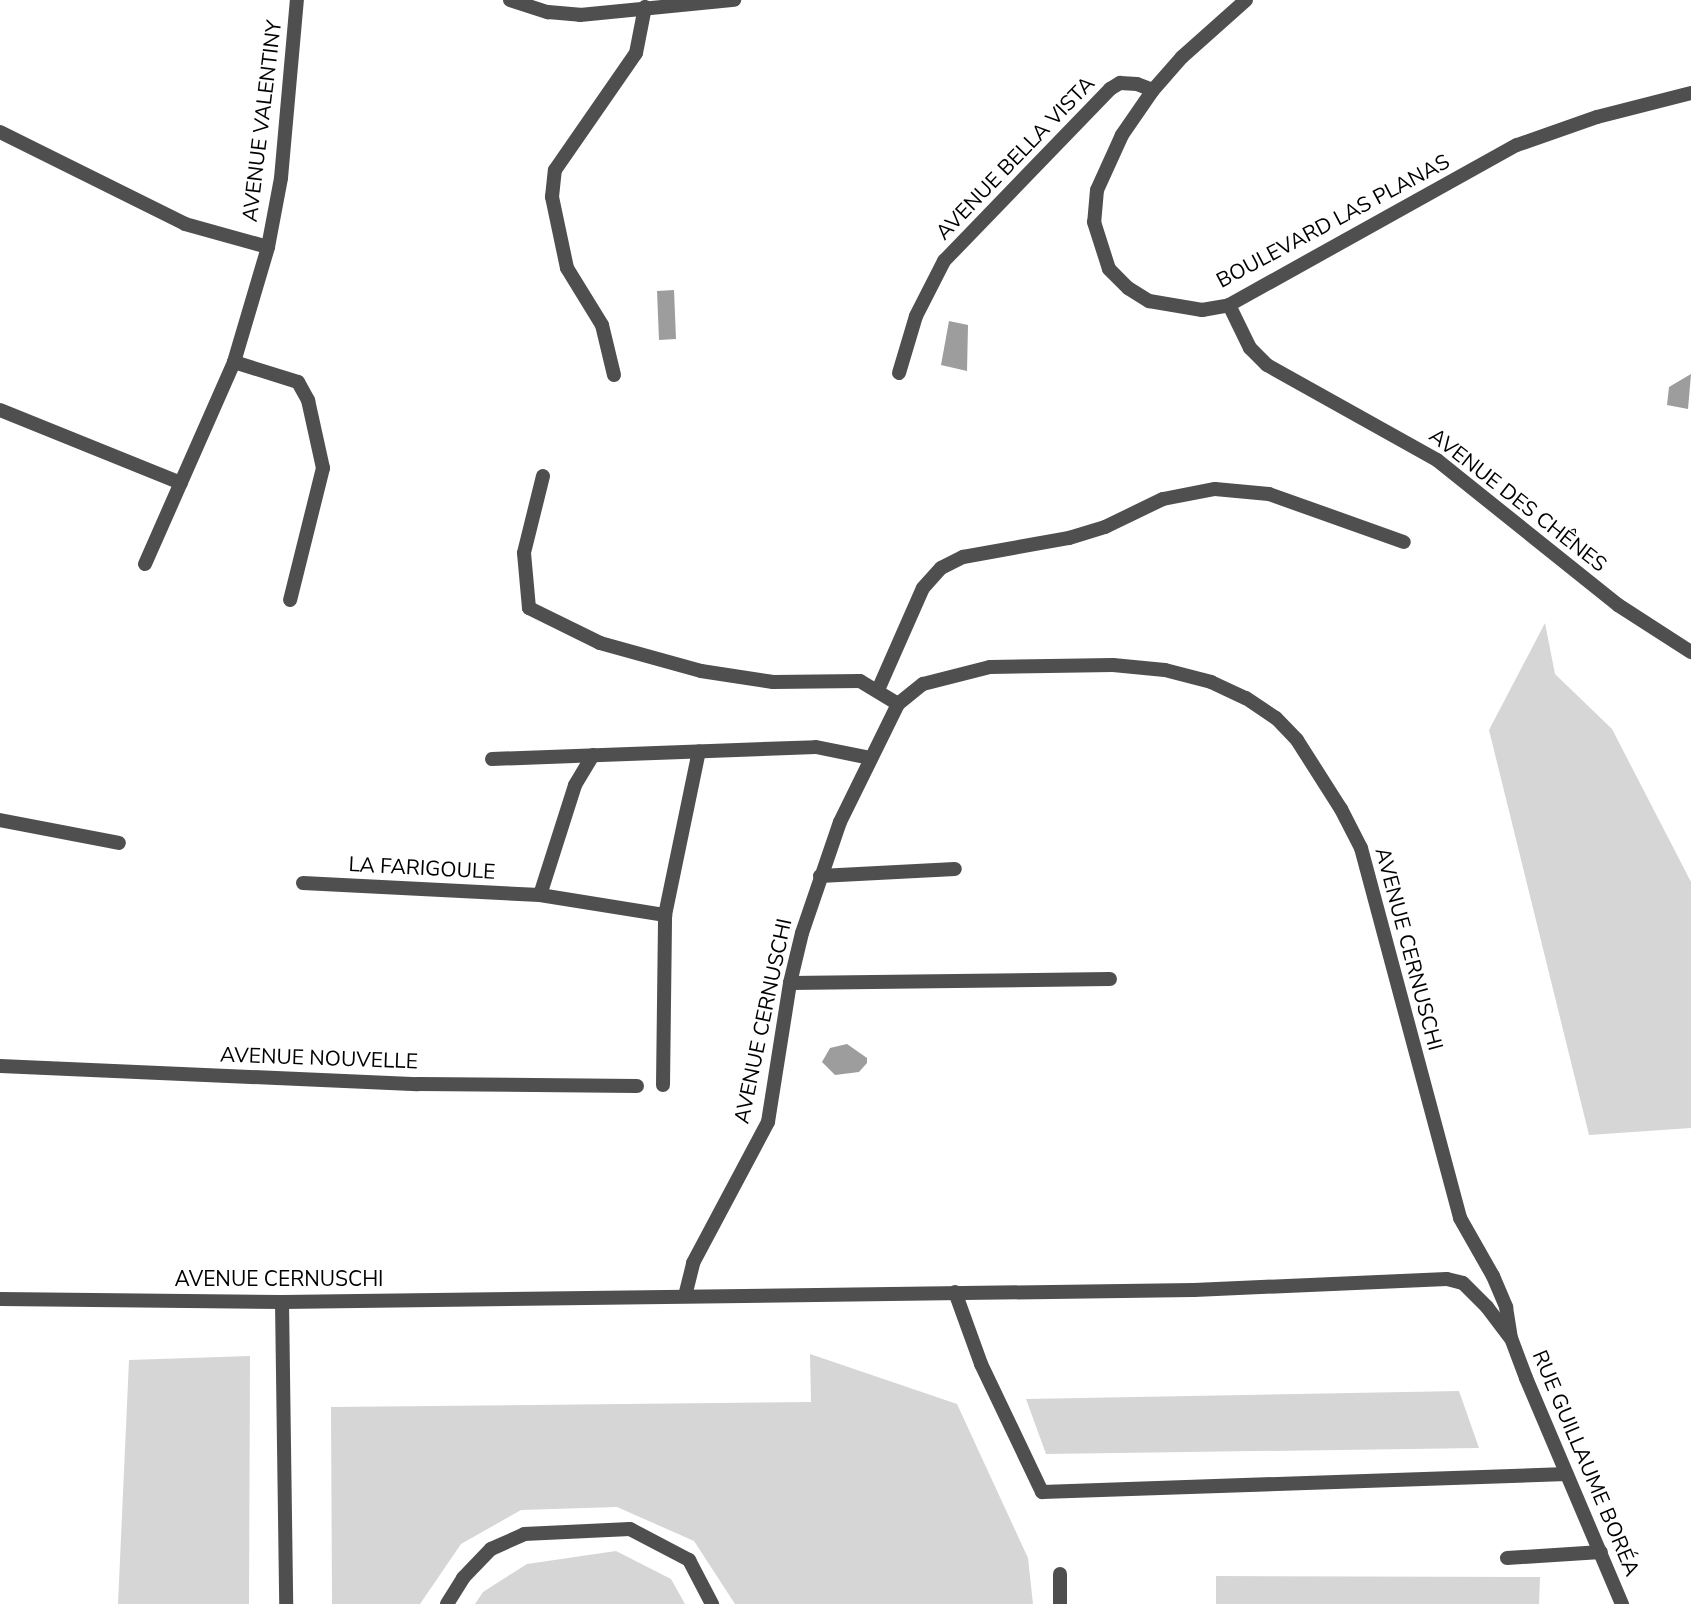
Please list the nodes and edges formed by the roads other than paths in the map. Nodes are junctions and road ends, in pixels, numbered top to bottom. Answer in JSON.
{"nodes":[{"id":1,"x":297,"y":0,"type":"edge"},
{"id":2,"x":510,"y":0,"type":"edge"},
{"id":3,"x":734,"y":0,"type":"edge"},
{"id":4,"x":1246,"y":0,"type":"edge"},
{"id":5,"x":645,"y":7,"type":"junction"},
{"id":6,"x":1153,"y":90,"type":"junction"},
{"id":7,"x":1691,"y":93,"type":"edge"},
{"id":8,"x":0,"y":132,"type":"edge"},
{"id":9,"x":268,"y":247,"type":"junction"},
{"id":10,"x":1229,"y":305,"type":"junction"},
{"id":11,"x":233,"y":362,"type":"junction"},
{"id":12,"x":899,"y":373,"type":"dead end"},
{"id":13,"x":614,"y":375,"type":"dead end"},
{"id":14,"x":0,"y":410,"type":"edge"},
{"id":15,"x":543,"y":476,"type":"dead end"},
{"id":16,"x":181,"y":483,"type":"junction"},
{"id":17,"x":1404,"y":542,"type":"dead end"},
{"id":18,"x":145,"y":564,"type":"dead end"},
{"id":19,"x":290,"y":600,"type":"dead end"},
{"id":20,"x":1691,"y":652,"type":"edge"},
{"id":21,"x":878,"y":690,"type":"junction"},
{"id":22,"x":898,"y":704,"type":"junction"},
{"id":23,"x":699,"y":751,"type":"junction"},
{"id":24,"x":593,"y":755,"type":"junction"},
{"id":25,"x":870,"y":758,"type":"junction"},
{"id":26,"x":492,"y":759,"type":"dead end"},
{"id":27,"x":0,"y":820,"type":"edge"},
{"id":28,"x":119,"y":843,"type":"dead end"},
{"id":29,"x":956,"y":869,"type":"dead end"},
{"id":30,"x":820,"y":876,"type":"junction"},
{"id":31,"x":303,"y":883,"type":"dead end"},
{"id":32,"x":540,"y":895,"type":"junction"},
{"id":33,"x":664,"y":915,"type":"junction"},
{"id":34,"x":1110,"y":979,"type":"dead end"},
{"id":35,"x":790,"y":983,"type":"junction"},
{"id":36,"x":0,"y":1066,"type":"edge"},
{"id":37,"x":663,"y":1085,"type":"dead end"},
{"id":38,"x":637,"y":1086,"type":"dead end"},
{"id":39,"x":955,"y":1292,"type":"junction"},
{"id":40,"x":685,"y":1296,"type":"junction"},
{"id":41,"x":0,"y":1299,"type":"edge"},
{"id":42,"x":282,"y":1302,"type":"junction"},
{"id":43,"x":1511,"y":1338,"type":"junction"},
{"id":44,"x":1567,"y":1474,"type":"junction"},
{"id":45,"x":1601,"y":1552,"type":"junction"},
{"id":46,"x":1507,"y":1558,"type":"dead end"},
{"id":47,"x":1060,"y":1574,"type":"dead end"},
{"id":48,"x":286,"y":1604,"type":"edge"},
{"id":49,"x":447,"y":1604,"type":"edge"},
{"id":50,"x":712,"y":1604,"type":"edge"},
{"id":51,"x":1060,"y":1604,"type":"edge"},
{"id":52,"x":1622,"y":1604,"type":"edge"}],
"edges":[{"from":1,"to":9,"type":"street","name":"AVENUE VALENTINY"},
{"from":2,"to":5,"type":"street"},
{"from":3,"to":5,"type":"street"},
{"from":4,"to":6,"type":"street","name":"BOULEVARD LAS PLANAS"},
{"from":5,"to":13,"type":"street"},
{"from":6,"to":10,"type":"street","name":"BOULEVARD LAS PLANAS"},
{"from":6,"to":12,"type":"street","name":"AVENUE BELLA VISTA"},
{"from":7,"to":10,"type":"street","name":"BOULEVARD LAS PLANAS"},
{"from":8,"to":9,"type":"street"},
{"from":9,"to":11,"type":"street","name":"AVENUE VALENTINY"},
{"from":10,"to":20,"type":"street","name":"AVENUE DES CHÊNES"},
{"from":11,"to":16,"type":"street","name":"AVENUE VALENTINY"},
{"from":11,"to":19,"type":"street"},
{"from":14,"to":16,"type":"street"},
{"from":15,"to":21,"type":"street"},
{"from":16,"to":18,"type":"street","name":"AVENUE VALENTINY"},
{"from":17,"to":21,"type":"street"},
{"from":21,"to":22,"type":"street"},
{"from":22,"to":25,"type":"street","name":"AVENUE CERNUSCHI"},
{"from":22,"to":43,"type":"street","name":"AVENUE CERNUSCHI"},
{"from":23,"to":24,"type":"street"},
{"from":23,"to":25,"type":"street"},
{"from":23,"to":33,"type":"street"},
{"from":24,"to":26,"type":"street"},
{"from":24,"to":32,"type":"street"},
{"from":25,"to":30,"type":"street","name":"AVENUE CERNUSCHI"},
{"from":27,"to":28,"type":"street"},
{"from":29,"to":30,"type":"street"},
{"from":30,"to":35,"type":"street","name":"AVENUE CERNUSCHI"},
{"from":31,"to":32,"type":"street","name":"LA FARIGOULE"},
{"from":32,"to":33,"type":"street","name":"LA FARIGOULE"},
{"from":33,"to":37,"type":"street"},
{"from":34,"to":35,"type":"street"},
{"from":35,"to":40,"type":"street","name":"AVENUE CERNUSCHI"},
{"from":36,"to":38,"type":"street","name":"AVENUE NOUVELLE"},
{"from":39,"to":40,"type":"street","name":"AVENUE CERNUSCHI"},
{"from":39,"to":43,"type":"street","name":"AVENUE CERNUSCHI"},
{"from":39,"to":44,"type":"street"},
{"from":40,"to":42,"type":"street","name":"AVENUE CERNUSCHI"},
{"from":41,"to":42,"type":"street","name":"AVENUE CERNUSCHI"},
{"from":42,"to":48,"type":"street"},
{"from":43,"to":44,"type":"street","name":"RUE GUILLAUME BORÉA"},
{"from":44,"to":45,"type":"street","name":"RUE GUILLAUME BORÉA"},
{"from":45,"to":46,"type":"street"},
{"from":45,"to":52,"type":"street","name":"RUE GUILLAUME BORÉA"},
{"from":47,"to":51,"type":"street"},
{"from":49,"to":50,"type":"street"}]}
